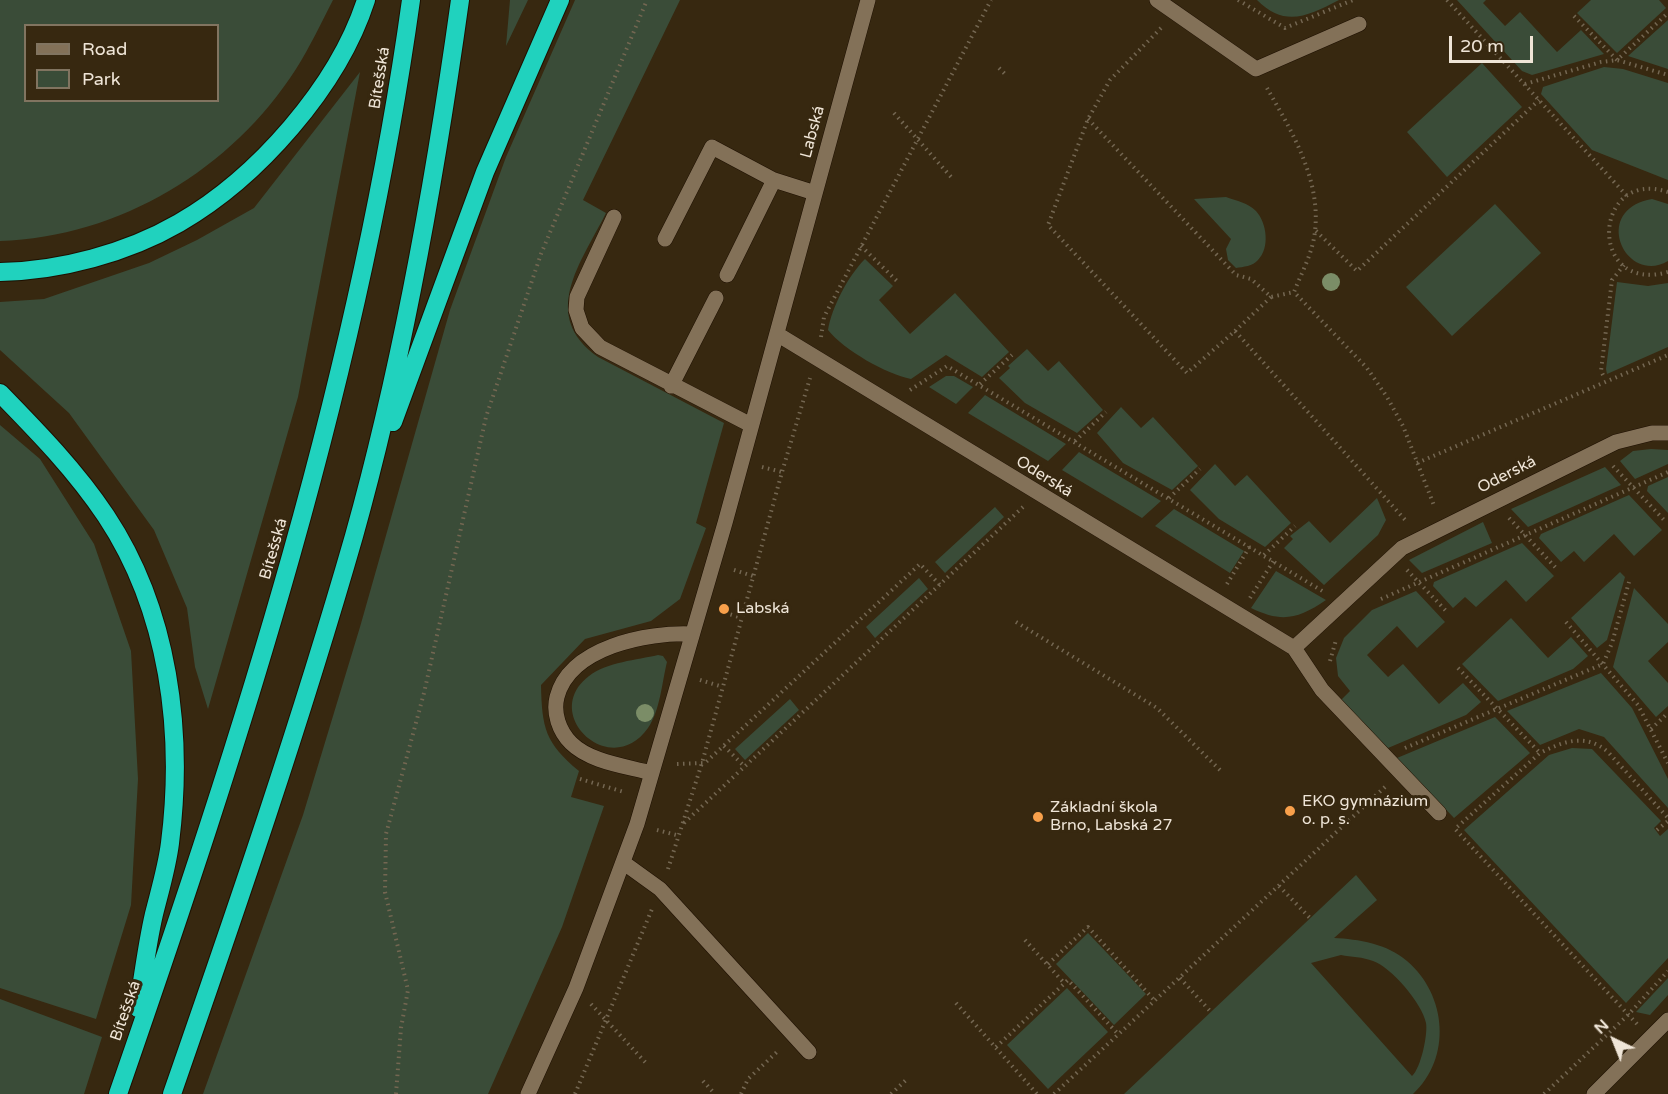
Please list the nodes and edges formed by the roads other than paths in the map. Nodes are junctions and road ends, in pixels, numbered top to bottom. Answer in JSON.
{"nodes":[{"id":1,"x":366,"y":0,"type":"edge"},
{"id":2,"x":411,"y":0,"type":"edge"},
{"id":3,"x":460,"y":0,"type":"edge"},
{"id":4,"x":560,"y":0,"type":"edge"},
{"id":5,"x":868,"y":0,"type":"edge"},
{"id":6,"x":1156,"y":0,"type":"edge"},
{"id":7,"x":1359,"y":24,"type":"dead end"},
{"id":8,"x":774,"y":180,"type":"junction"},
{"id":9,"x":815,"y":193,"type":"junction"},
{"id":10,"x":614,"y":217,"type":"dead end"},
{"id":11,"x":665,"y":238,"type":"dead end"},
{"id":12,"x":0,"y":272,"type":"edge"},
{"id":13,"x":727,"y":275,"type":"dead end"},
{"id":14,"x":716,"y":298,"type":"dead end"},
{"id":15,"x":777,"y":334,"type":"junction"},
{"id":16,"x":671,"y":386,"type":"junction"},
{"id":17,"x":0,"y":393,"type":"edge"},
{"id":18,"x":751,"y":425,"type":"junction"},
{"id":19,"x":1668,"y":433,"type":"edge"},
{"id":20,"x":354,"y":534,"type":"junction"},
{"id":21,"x":692,"y":634,"type":"junction"},
{"id":22,"x":1294,"y":648,"type":"junction"},
{"id":23,"x":651,"y":773,"type":"junction"},
{"id":24,"x":1439,"y":813,"type":"dead end"},
{"id":25,"x":624,"y":863,"type":"junction"},
{"id":26,"x":1668,"y":1020,"type":"edge"},
{"id":27,"x":809,"y":1052,"type":"dead end"},
{"id":28,"x":130,"y":1060,"type":"junction"},
{"id":29,"x":118,"y":1094,"type":"edge"},
{"id":30,"x":172,"y":1094,"type":"edge"},
{"id":31,"x":528,"y":1094,"type":"edge"},
{"id":32,"x":1594,"y":1094,"type":"edge"}],
"edges":[{"from":1,"to":12,"type":"highway"},
{"from":2,"to":28,"type":"highway","name":"Bítešská"},
{"from":3,"to":20,"type":"highway"},
{"from":4,"to":20,"type":"highway"},
{"from":5,"to":9,"type":"street","name":"Labská"},
{"from":6,"to":7,"type":"street"},
{"from":8,"to":9,"type":"street"},
{"from":8,"to":11,"type":"street"},
{"from":8,"to":13,"type":"street"},
{"from":9,"to":15,"type":"street","name":"Labská"},
{"from":10,"to":16,"type":"street"},
{"from":14,"to":16,"type":"street"},
{"from":15,"to":18,"type":"street","name":"Labská"},
{"from":15,"to":22,"type":"street","name":"Oderská"},
{"from":16,"to":18,"type":"street"},
{"from":17,"to":28,"type":"highway"},
{"from":18,"to":21,"type":"street","name":"Labská"},
{"from":19,"to":22,"type":"street","name":"Oderská"},
{"from":20,"to":30,"type":"highway"},
{"from":21,"to":23,"type":"street","name":"Labská"},
{"from":21,"to":23,"type":"street"},
{"from":22,"to":24,"type":"street","name":"Oderská"},
{"from":23,"to":25,"type":"street","name":"Labská"},
{"from":25,"to":27,"type":"street"},
{"from":25,"to":31,"type":"street","name":"Labská"},
{"from":26,"to":32,"type":"street"},
{"from":28,"to":29,"type":"highway","name":"Bítešská"}]}
